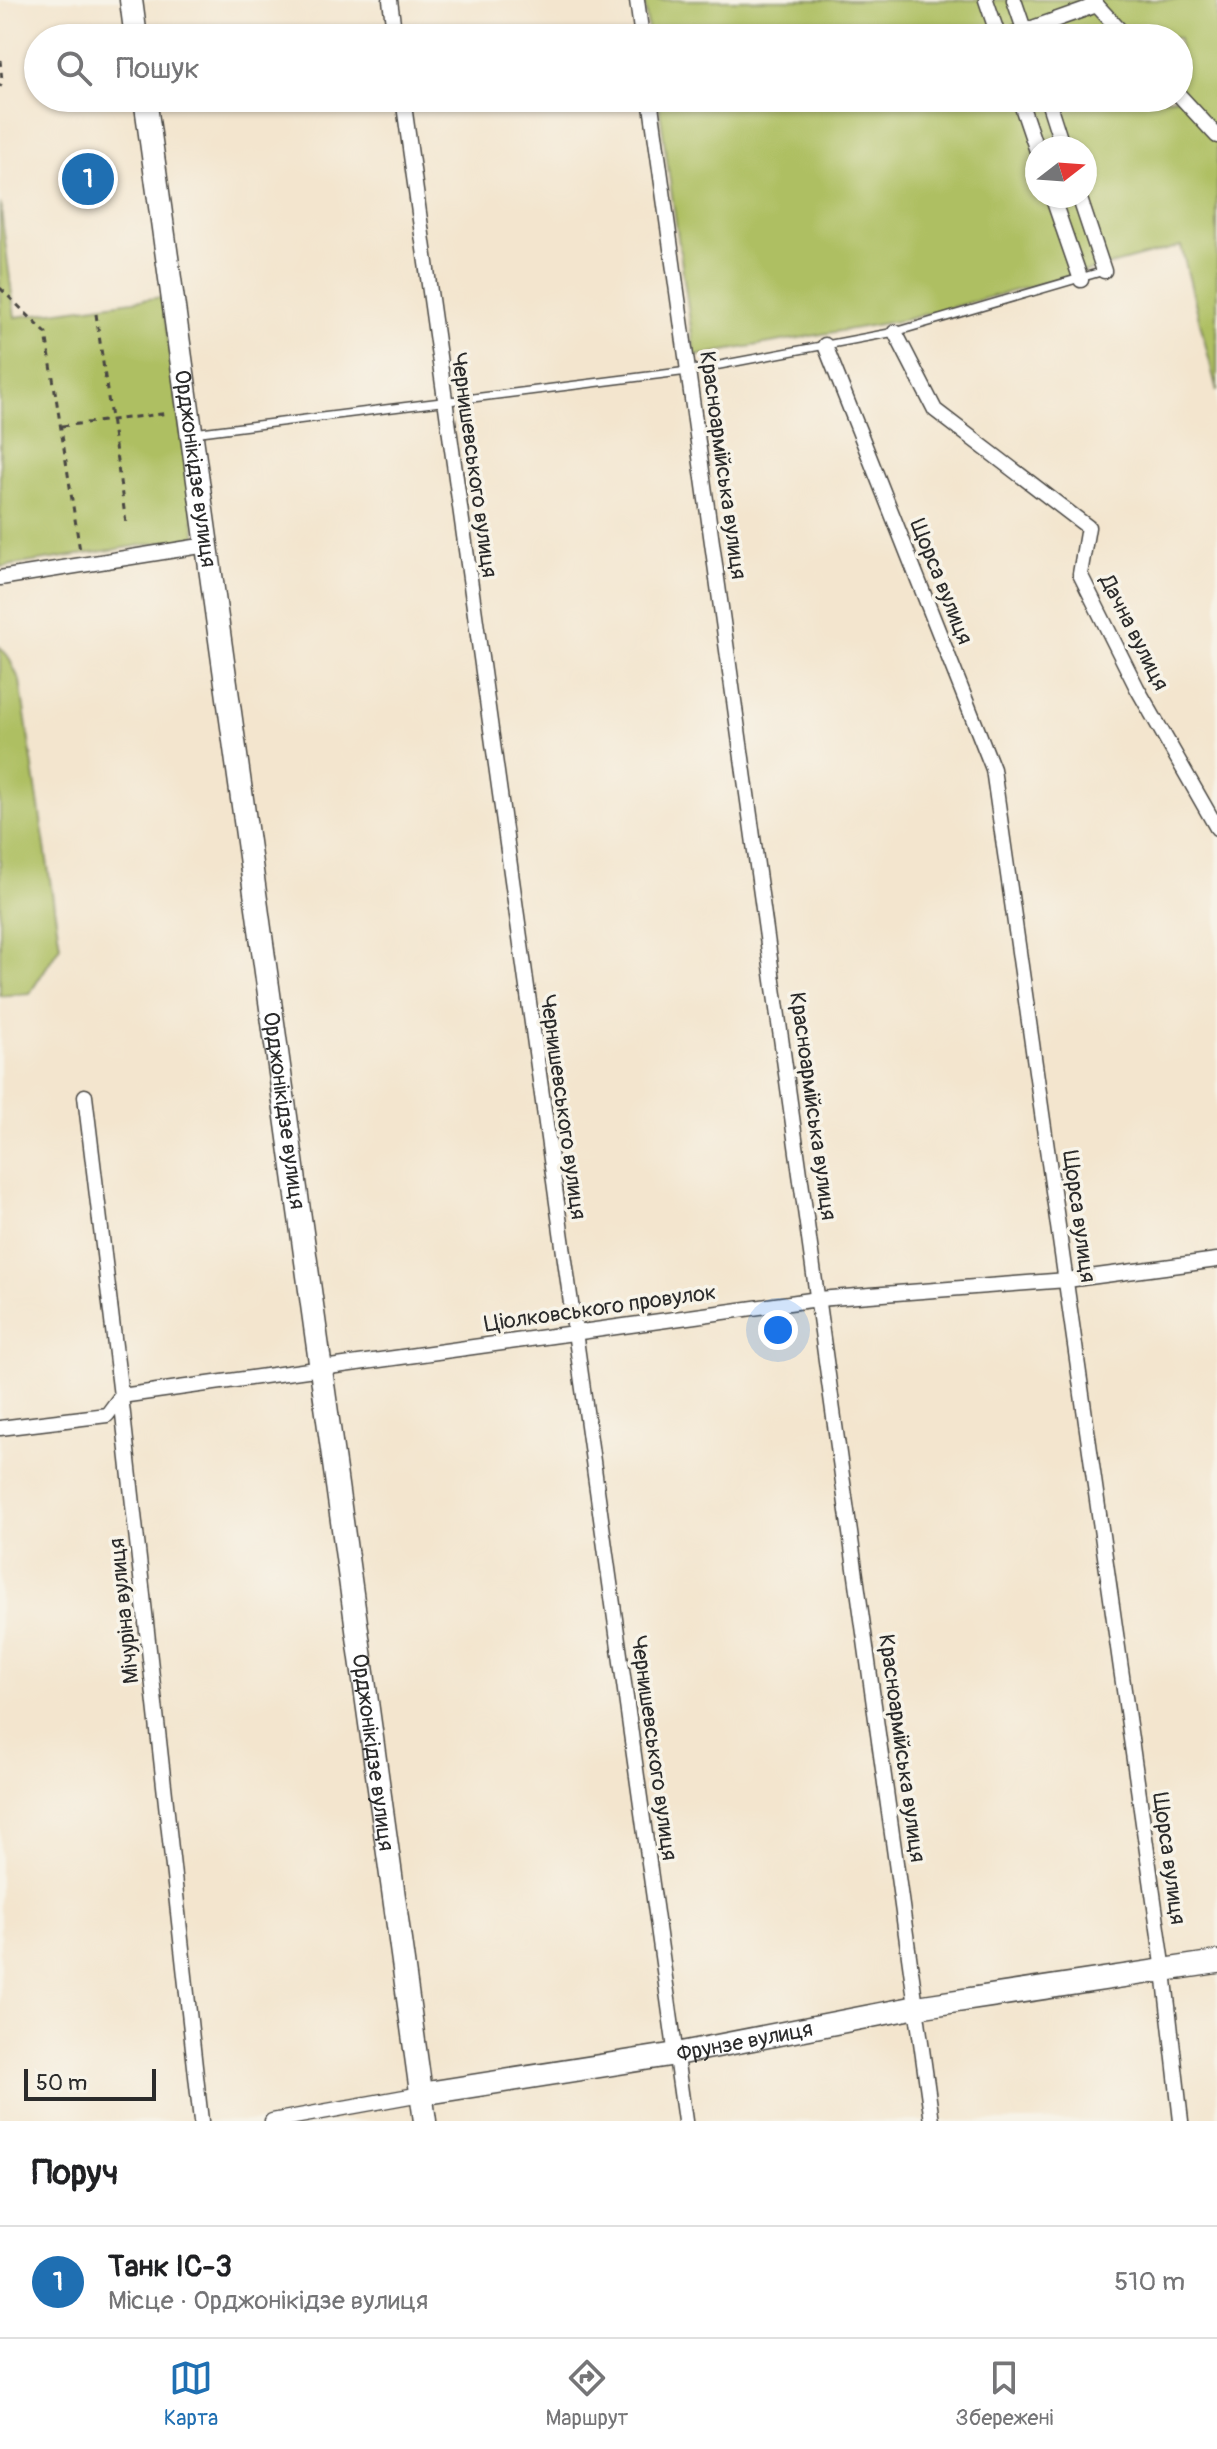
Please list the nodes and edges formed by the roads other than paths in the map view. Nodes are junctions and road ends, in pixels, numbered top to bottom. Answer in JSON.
{"nodes":[{"id":1,"x":131,"y":0,"type":"edge"},
{"id":2,"x":390,"y":0,"type":"edge"},
{"id":3,"x":637,"y":0,"type":"edge"},
{"id":4,"x":986,"y":0,"type":"edge"},
{"id":5,"x":1014,"y":0,"type":"edge"},
{"id":6,"x":1094,"y":3,"type":"edge"},
{"id":7,"x":134,"y":24,"type":"edge"},
{"id":8,"x":393,"y":24,"type":"edge"},
{"id":9,"x":640,"y":24,"type":"edge"},
{"id":10,"x":995,"y":24,"type":"edge"},
{"id":11,"x":1022,"y":24,"type":"edge"},
{"id":12,"x":1048,"y":24,"type":"edge"},
{"id":13,"x":1114,"y":24,"type":"edge"},
{"id":14,"x":1193,"y":110,"type":"edge"},
{"id":15,"x":147,"y":112,"type":"edge"},
{"id":16,"x":405,"y":112,"type":"edge"},
{"id":17,"x":652,"y":112,"type":"edge"},
{"id":18,"x":1024,"y":112,"type":"edge"},
{"id":19,"x":1051,"y":112,"type":"edge"},
{"id":20,"x":1032,"y":136,"type":"edge"},
{"id":21,"x":1059,"y":136,"type":"edge"},
{"id":22,"x":1217,"y":136,"type":"edge"},
{"id":23,"x":1056,"y":208,"type":"edge"},
{"id":24,"x":1083,"y":208,"type":"edge"},
{"id":25,"x":1104,"y":271,"type":"joint"},
{"id":26,"x":1081,"y":280,"type":"junction"},
{"id":27,"x":895,"y":332,"type":"junction"},
{"id":28,"x":825,"y":345,"type":"junction"},
{"id":29,"x":688,"y":371,"type":"junction"},
{"id":30,"x":444,"y":401,"type":"junction"},
{"id":31,"x":190,"y":424,"type":"junction"},
{"id":32,"x":207,"y":545,"type":"junction"},
{"id":33,"x":0,"y":578,"type":"edge"},
{"id":34,"x":1217,"y":828,"type":"edge"},
{"id":35,"x":85,"y":1096,"type":"dead end"},
{"id":36,"x":1217,"y":1260,"type":"edge"},
{"id":37,"x":1067,"y":1280,"type":"junction"},
{"id":38,"x":818,"y":1299,"type":"junction"},
{"id":39,"x":573,"y":1332,"type":"junction"},
{"id":40,"x":320,"y":1368,"type":"junction"},
{"id":41,"x":121,"y":1396,"type":"junction"},
{"id":42,"x":0,"y":1428,"type":"edge"},
{"id":43,"x":1217,"y":1962,"type":"edge"},
{"id":44,"x":1164,"y":1971,"type":"junction"},
{"id":45,"x":917,"y":2007,"type":"junction"},
{"id":46,"x":676,"y":2054,"type":"junction"},
{"id":47,"x":421,"y":2094,"type":"junction"},
{"id":48,"x":201,"y":2121,"type":"edge"},
{"id":49,"x":272,"y":2121,"type":"edge"},
{"id":50,"x":425,"y":2121,"type":"edge"},
{"id":51,"x":685,"y":2121,"type":"edge"},
{"id":52,"x":932,"y":2121,"type":"edge"},
{"id":53,"x":1181,"y":2121,"type":"edge"}],
"edges":[{"from":1,"to":7,"type":"main road"},
{"from":2,"to":8,"type":"street"},
{"from":3,"to":9,"type":"street"},
{"from":4,"to":10,"type":"street"},
{"from":5,"to":11,"type":"street"},
{"from":6,"to":12,"type":"street"},
{"from":6,"to":13,"type":"street"},
{"from":14,"to":22,"type":"street"},
{"from":15,"to":31,"type":"main road","name":"Орджонікідзе вулиця"},
{"from":16,"to":30,"type":"street","name":"Чернишевського вулиця"},
{"from":17,"to":29,"type":"street","name":"Красноармійська вулиця"},
{"from":18,"to":20,"type":"street"},
{"from":19,"to":21,"type":"street"},
{"from":23,"to":26,"type":"street"},
{"from":24,"to":25,"type":"street"},
{"from":25,"to":26,"type":"lane"},
{"from":26,"to":27,"type":"lane"},
{"from":27,"to":28,"type":"lane"},
{"from":27,"to":34,"type":"street","name":"Дачна вулиця"},
{"from":28,"to":29,"type":"lane"},
{"from":28,"to":37,"type":"street","name":"Щорса вулиця"},
{"from":29,"to":30,"type":"lane"},
{"from":29,"to":38,"type":"street","name":"Красноармійська вулиця"},
{"from":30,"to":31,"type":"lane"},
{"from":30,"to":39,"type":"street","name":"Чернишевського вулиця"},
{"from":31,"to":32,"type":"main road","name":"Орджонікідзе вулиця"},
{"from":32,"to":33,"type":"street"},
{"from":32,"to":40,"type":"main road","name":"Орджонікідзе вулиця"},
{"from":35,"to":41,"type":"street","name":"Мічуріна вулиця"},
{"from":36,"to":37,"type":"street","name":"Ціолковського провулок"},
{"from":37,"to":38,"type":"street","name":"Ціолковського провулок"},
{"from":37,"to":44,"type":"street","name":"Щорса вулиця"},
{"from":38,"to":39,"type":"street","name":"Ціолковського провулок"},
{"from":38,"to":45,"type":"street","name":"Красноармійська вулиця"},
{"from":39,"to":40,"type":"street","name":"Ціолковського провулок"},
{"from":39,"to":46,"type":"street","name":"Чернишевського вулиця"},
{"from":40,"to":41,"type":"street","name":"Ціолковського провулок"},
{"from":40,"to":47,"type":"main road","name":"Орджонікідзе вулиця"},
{"from":41,"to":42,"type":"street","name":"Ціолковського провулок"},
{"from":41,"to":48,"type":"street","name":"Мічуріна вулиця"},
{"from":43,"to":44,"type":"main road","name":"Фрунзе вулиця"},
{"from":44,"to":45,"type":"main road","name":"Фрунзе вулиця"},
{"from":44,"to":53,"type":"street","name":"Щорса вулиця"},
{"from":45,"to":46,"type":"main road","name":"Фрунзе вулиця"},
{"from":45,"to":52,"type":"street","name":"Красноармійська вулиця"},
{"from":46,"to":47,"type":"main road","name":"Фрунзе вулиця"},
{"from":46,"to":51,"type":"street","name":"Чернишевського вулиця"},
{"from":47,"to":49,"type":"street","name":"Фрунзе вулиця"},
{"from":47,"to":50,"type":"main road","name":"Орджонікідзе вулиця"}]}
